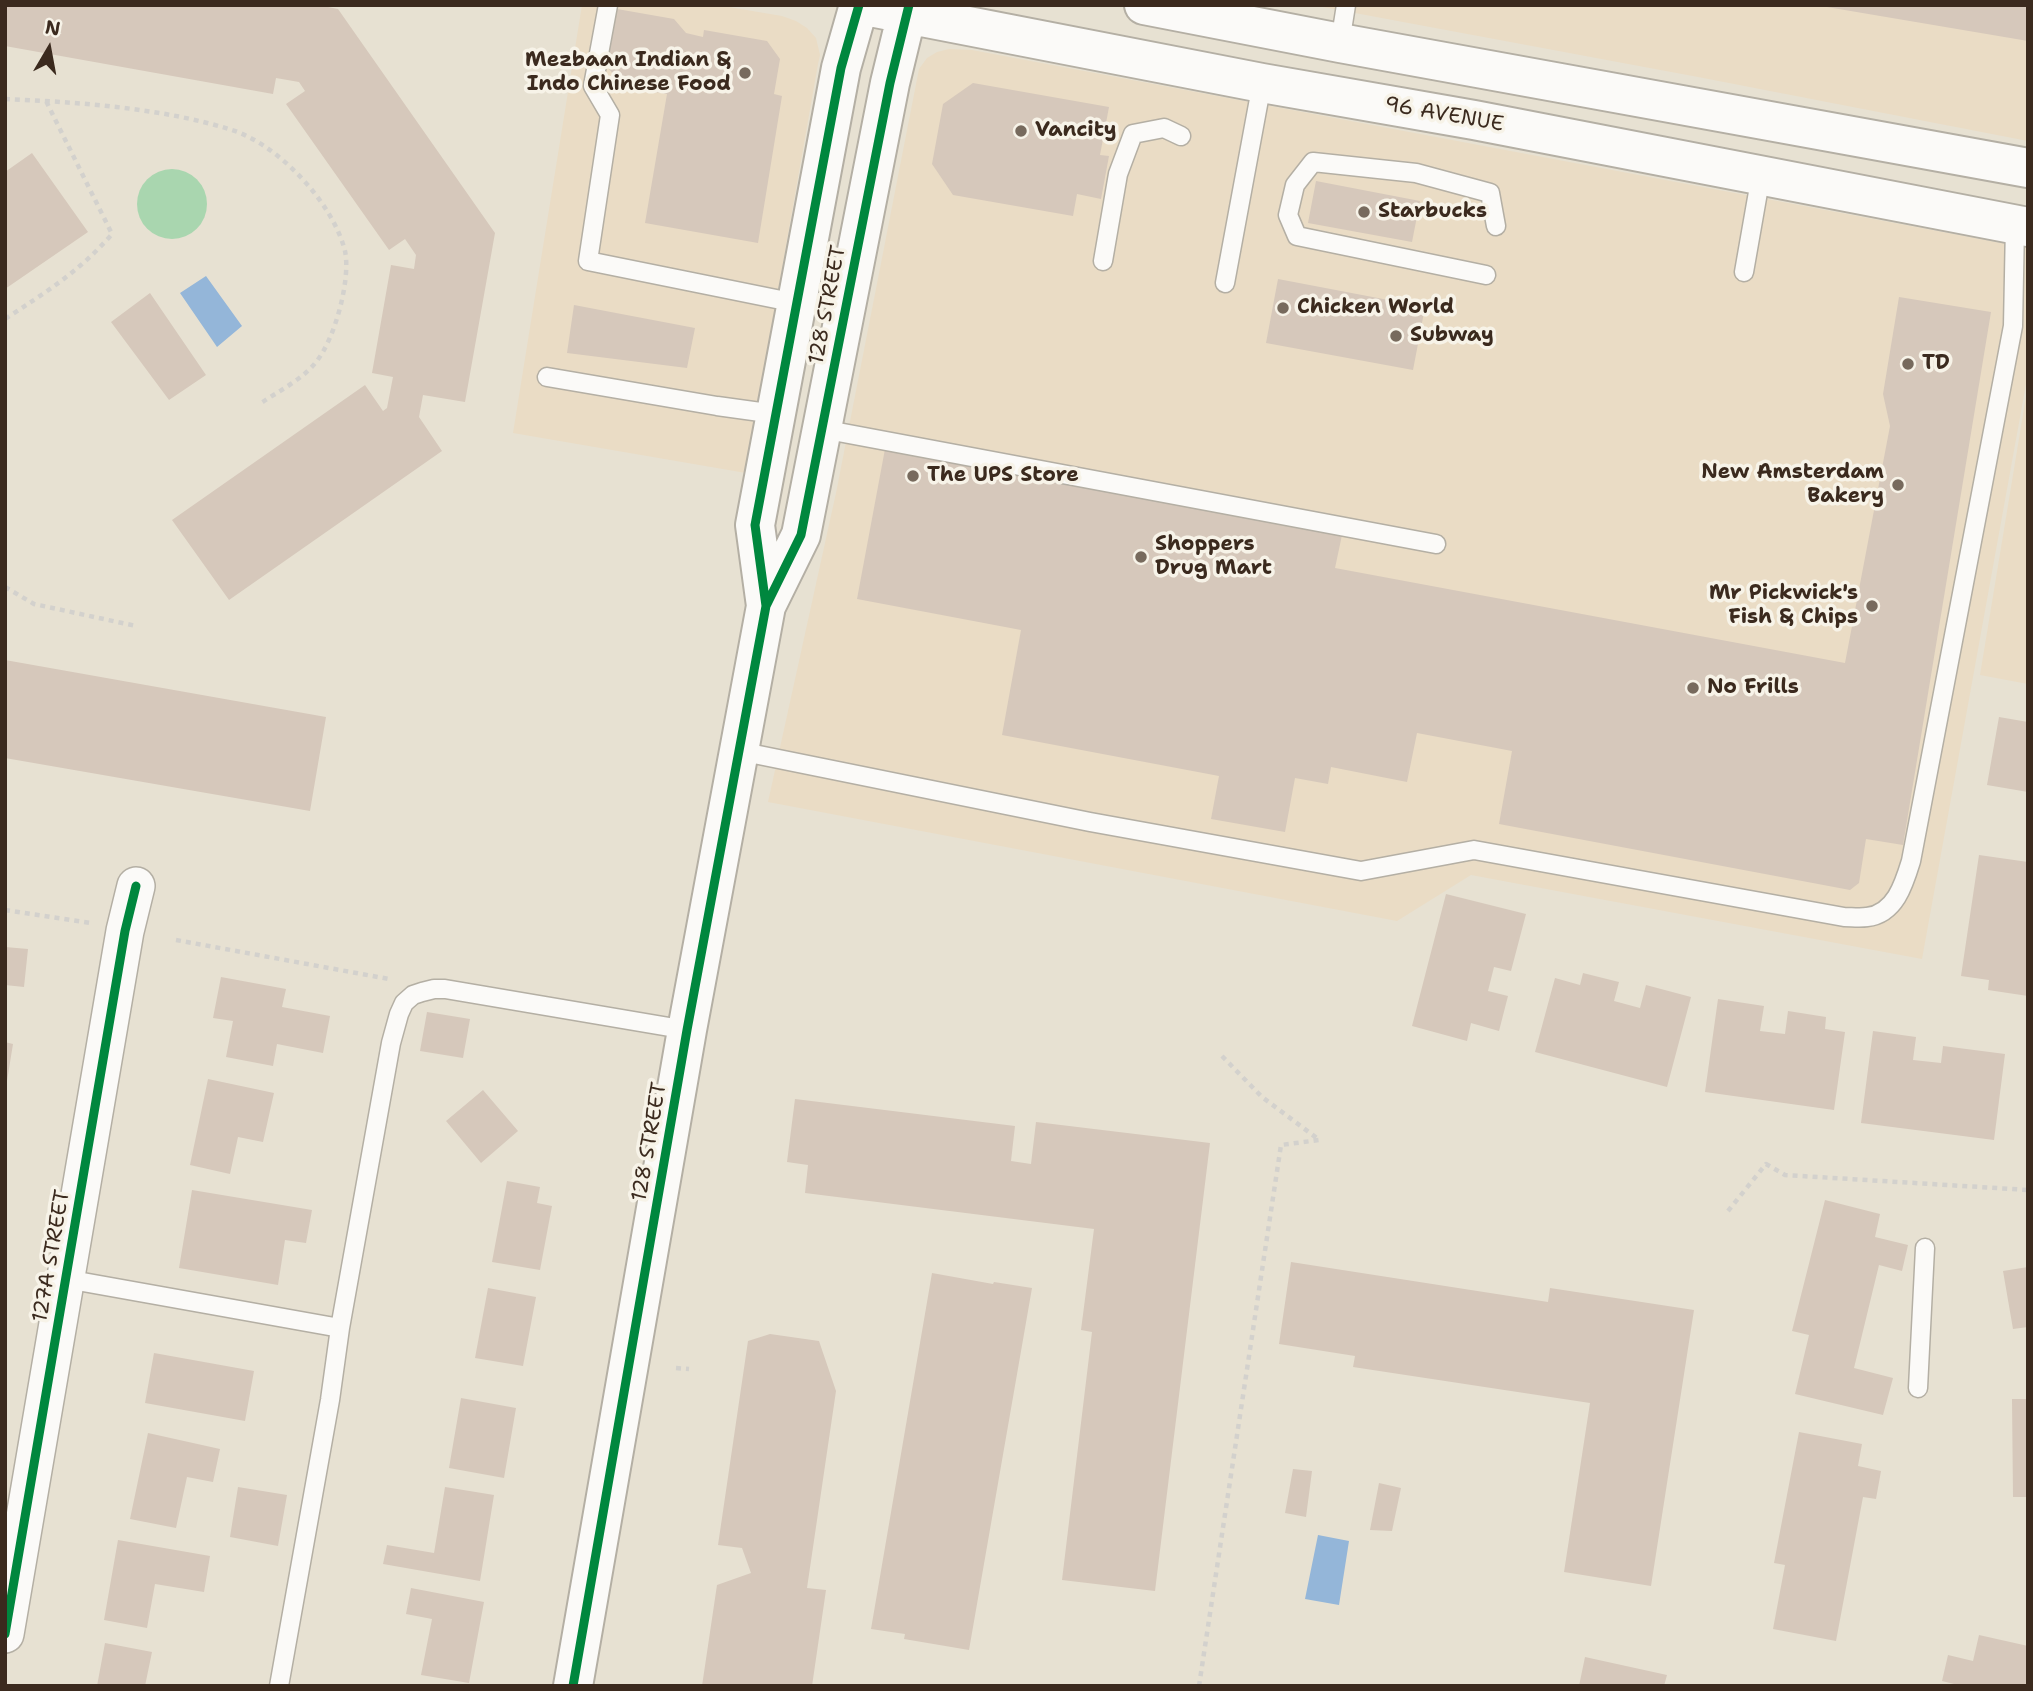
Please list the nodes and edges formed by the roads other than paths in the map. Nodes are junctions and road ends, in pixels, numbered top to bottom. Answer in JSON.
{"nodes":[{"id":1,"x":607,"y":5,"type":"edge"},
{"id":2,"x":859,"y":5,"type":"edge"},
{"id":3,"x":1144,"y":5,"type":"edge"},
{"id":4,"x":1346,"y":5,"type":"edge"},
{"id":5,"x":908,"y":10,"type":"edge"},
{"id":6,"x":1340,"y":43,"type":"junction"},
{"id":7,"x":1262,"y":83,"type":"junction"},
{"id":8,"x":1675,"y":104,"type":"junction"},
{"id":9,"x":1850,"y":134,"type":"junction"},
{"id":10,"x":1181,"y":135,"type":"dead end"},
{"id":11,"x":1558,"y":137,"type":"junction"},
{"id":12,"x":2028,"y":168,"type":"edge"},
{"id":13,"x":1761,"y":175,"type":"junction"},
{"id":14,"x":1496,"y":226,"type":"dead end"},
{"id":15,"x":2021,"y":226,"type":"edge"},
{"id":16,"x":1103,"y":261,"type":"dead end"},
{"id":17,"x":1744,"y":272,"type":"dead end"},
{"id":18,"x":1486,"y":275,"type":"dead end"},
{"id":19,"x":1224,"y":283,"type":"dead end"},
{"id":20,"x":796,"y":303,"type":"junction"},
{"id":21,"x":547,"y":377,"type":"dead end"},
{"id":22,"x":775,"y":414,"type":"junction"},
{"id":23,"x":822,"y":429,"type":"junction"},
{"id":24,"x":1436,"y":544,"type":"dead end"},
{"id":25,"x":766,"y":606,"type":"junction"},
{"id":26,"x":739,"y":751,"type":"junction"},
{"id":27,"x":136,"y":886,"type":"dead end"},
{"id":28,"x":687,"y":1030,"type":"junction"},
{"id":29,"x":1925,"y":1248,"type":"dead end"},
{"id":30,"x":66,"y":1279,"type":"junction"},
{"id":31,"x":340,"y":1328,"type":"junction"},
{"id":32,"x":1918,"y":1388,"type":"dead end"},
{"id":33,"x":18,"y":1485,"type":"edge"},
{"id":34,"x":5,"y":1633,"type":"edge"},
{"id":35,"x":279,"y":1686,"type":"edge"},
{"id":36,"x":573,"y":1686,"type":"edge"}],
"edges":[{"from":1,"to":20,"type":"lane"},
{"from":2,"to":5,"type":"main road","name":"96 AVENUE"},
{"from":2,"to":20,"type":"main road","name":"128 STREET"},
{"from":3,"to":6,"type":"main road"},
{"from":4,"to":6,"type":"lane"},
{"from":5,"to":7,"type":"main road","name":"96 AVENUE"},
{"from":5,"to":23,"type":"main road","name":"128 STREET"},
{"from":6,"to":8,"type":"main road"},
{"from":7,"to":11,"type":"main road","name":"96 AVENUE"},
{"from":7,"to":19,"type":"lane"},
{"from":8,"to":9,"type":"main road"},
{"from":8,"to":11,"type":"main road"},
{"from":9,"to":12,"type":"main road"},
{"from":9,"to":13,"type":"main road"},
{"from":10,"to":16,"type":"lane"},
{"from":11,"to":13,"type":"main road","name":"96 AVENUE"},
{"from":13,"to":15,"type":"main road","name":"96 AVENUE"},
{"from":13,"to":17,"type":"lane"},
{"from":14,"to":18,"type":"lane"},
{"from":15,"to":26,"type":"lane"},
{"from":20,"to":22,"type":"main road","name":"128 STREET"},
{"from":21,"to":22,"type":"lane"},
{"from":22,"to":25,"type":"main road","name":"128 STREET"},
{"from":23,"to":24,"type":"lane"},
{"from":23,"to":25,"type":"main road","name":"128 STREET"},
{"from":25,"to":26,"type":"main road","name":"128 STREET"},
{"from":26,"to":28,"type":"main road","name":"128 STREET"},
{"from":27,"to":30,"type":"street","name":"127A STREET"},
{"from":28,"to":31,"type":"lane"},
{"from":28,"to":36,"type":"main road","name":"128 STREET"},
{"from":29,"to":32,"type":"lane"},
{"from":30,"to":31,"type":"lane"},
{"from":30,"to":33,"type":"street","name":"127A STREET"},
{"from":31,"to":35,"type":"lane"},
{"from":33,"to":34,"type":"street","name":"127A STREET"}]}
